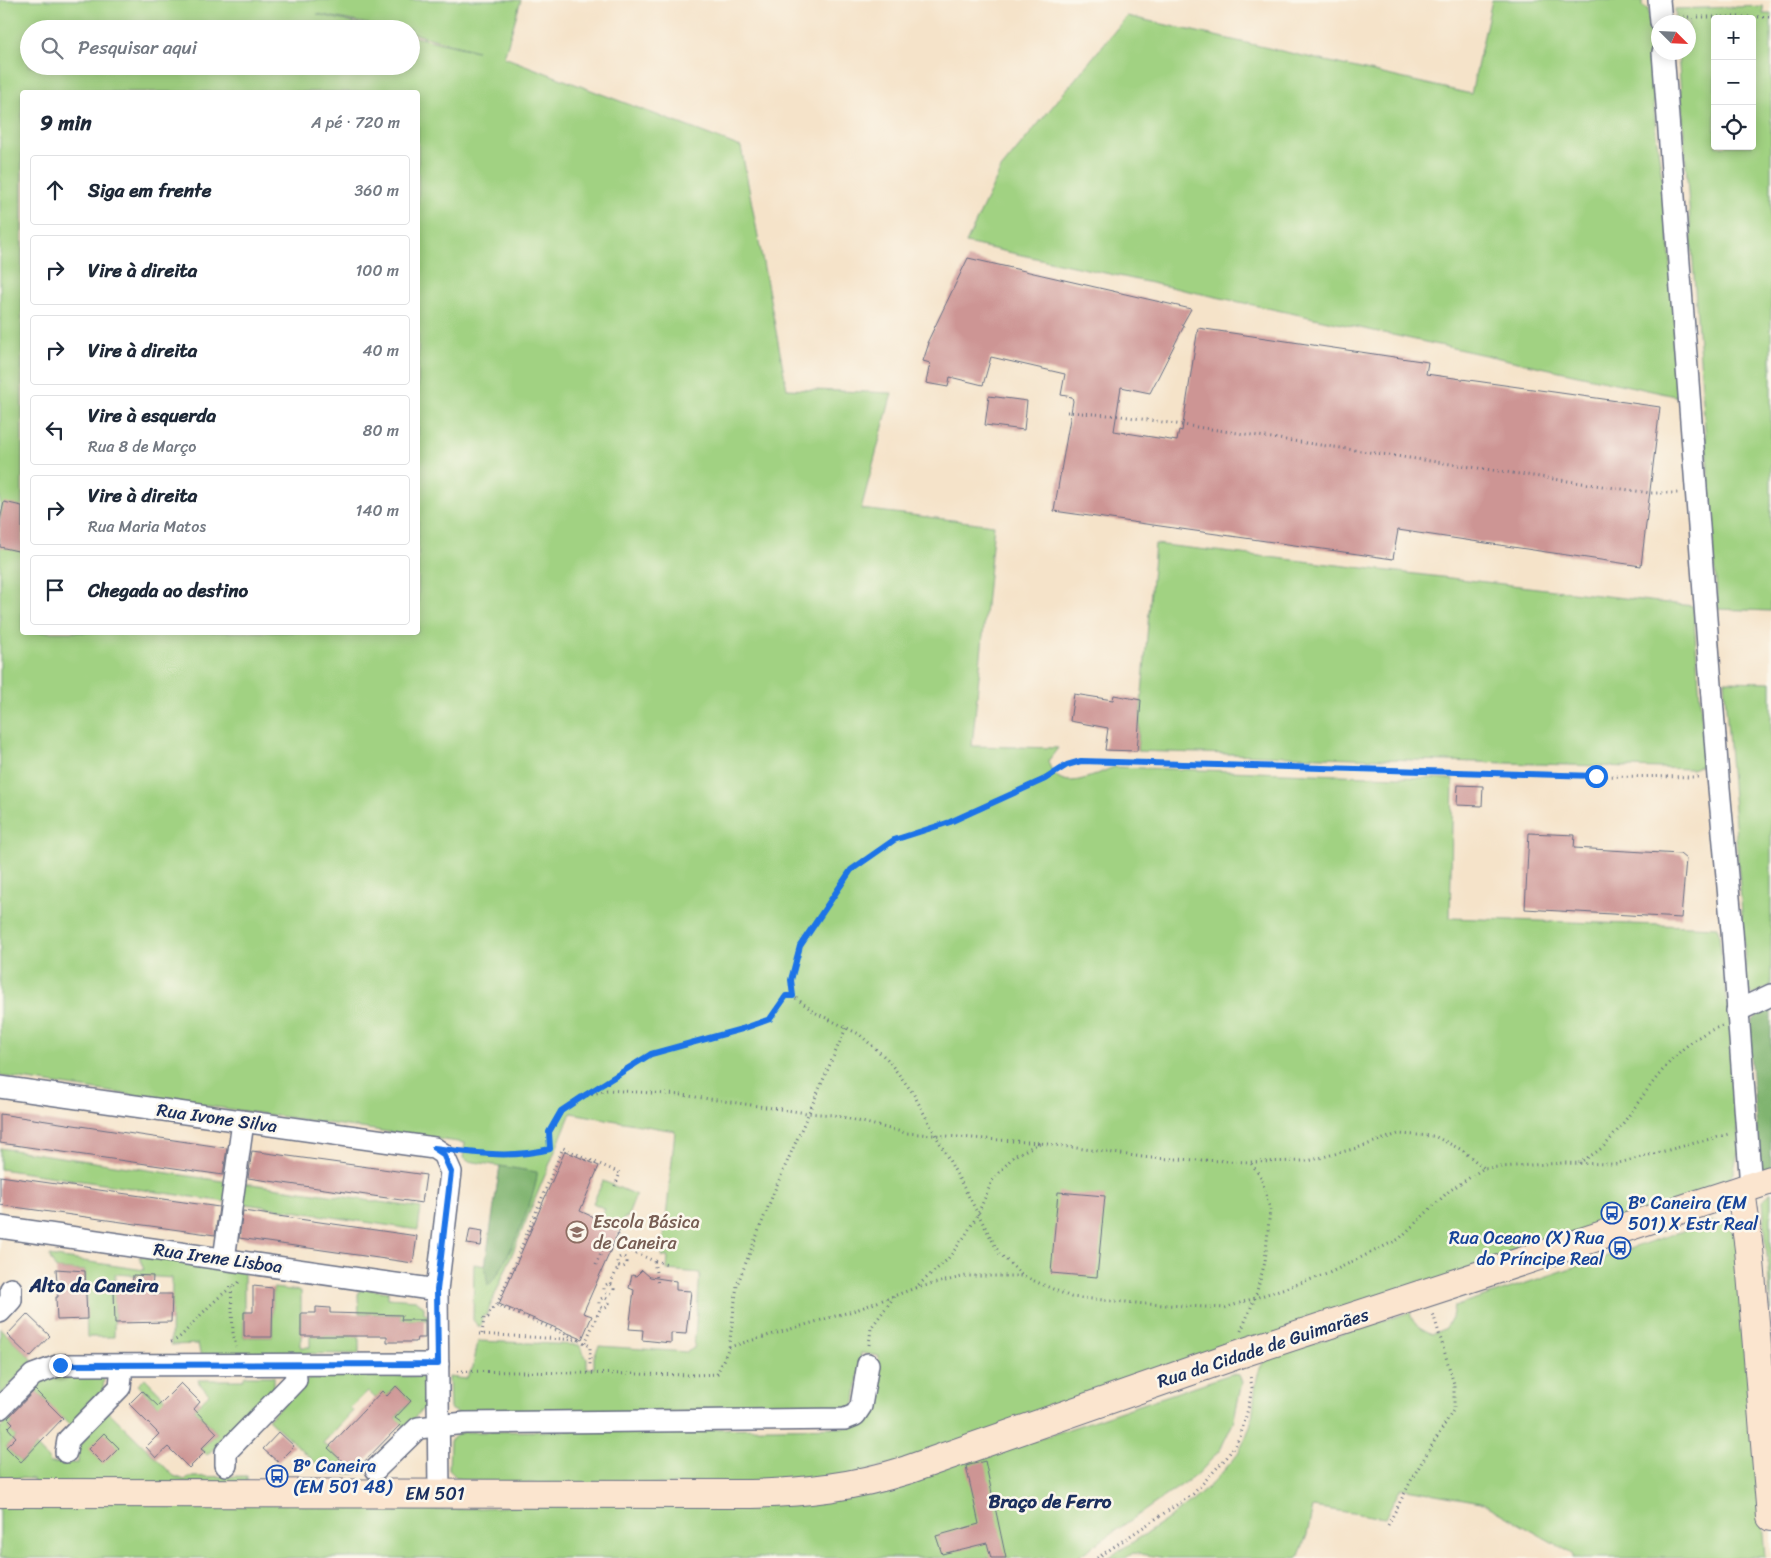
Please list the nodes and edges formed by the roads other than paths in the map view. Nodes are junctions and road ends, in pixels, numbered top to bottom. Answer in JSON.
{"nodes":[{"id":1,"x":1664,"y":60,"type":"edge"},
{"id":2,"x":1771,"y":996,"type":"edge"},
{"id":3,"x":1738,"y":1016,"type":"junction"},
{"id":4,"x":0,"y":1087,"type":"edge"},
{"id":5,"x":243,"y":1122,"type":"junction"},
{"id":6,"x":1754,"y":1185,"type":"edge"},
{"id":7,"x":0,"y":1227,"type":"edge"},
{"id":8,"x":224,"y":1259,"type":"junction"},
{"id":9,"x":11,"y":1289,"type":"dead end"},
{"id":10,"x":437,"y":1290,"type":"junction"},
{"id":11,"x":0,"y":1312,"type":"edge"},
{"id":12,"x":868,"y":1359,"type":"road end"},
{"id":13,"x":122,"y":1365,"type":"junction"},
{"id":14,"x":295,"y":1365,"type":"junction"},
{"id":15,"x":438,"y":1368,"type":"junction"},
{"id":16,"x":0,"y":1408,"type":"edge"},
{"id":17,"x":438,"y":1426,"type":"junction"},
{"id":18,"x":66,"y":1452,"type":"dead end"},
{"id":19,"x":226,"y":1465,"type":"dead end"},
{"id":20,"x":376,"y":1469,"type":"dead end"},
{"id":21,"x":0,"y":1492,"type":"edge"},
{"id":22,"x":439,"y":1494,"type":"junction"},
{"id":23,"x":751,"y":1494,"type":"joint"},
{"id":24,"x":1771,"y":1517,"type":"edge"}],
"edges":[{"from":1,"to":3,"type":"street"},
{"from":2,"to":3,"type":"street"},
{"from":3,"to":6,"type":"street"},
{"from":4,"to":5,"type":"street","name":"Rua Ivone Silva"},
{"from":5,"to":8,"type":"street"},
{"from":5,"to":10,"type":"street","name":"Rua Ivone Silva"},
{"from":6,"to":23,"type":"main road","name":"Rua da Cidade de Guimarães","number":"EM 501"},
{"from":6,"to":24,"type":"main road"},
{"from":7,"to":8,"type":"street","name":"Rua Irene Lisboa"},
{"from":8,"to":10,"type":"street","name":"Rua Irene Lisboa"},
{"from":9,"to":11,"type":"street"},
{"from":10,"to":15,"type":"street"},
{"from":12,"to":17,"type":"street"},
{"from":13,"to":14,"type":"street"},
{"from":13,"to":16,"type":"street"},
{"from":13,"to":18,"type":"street"},
{"from":14,"to":15,"type":"street"},
{"from":14,"to":19,"type":"street"},
{"from":15,"to":17,"type":"street"},
{"from":17,"to":20,"type":"street"},
{"from":17,"to":22,"type":"street"},
{"from":21,"to":22,"type":"main road","name":"EM 501","number":"EM 501"},
{"from":22,"to":23,"type":"main road","name":"EM 501","number":"EM 501"}]}
